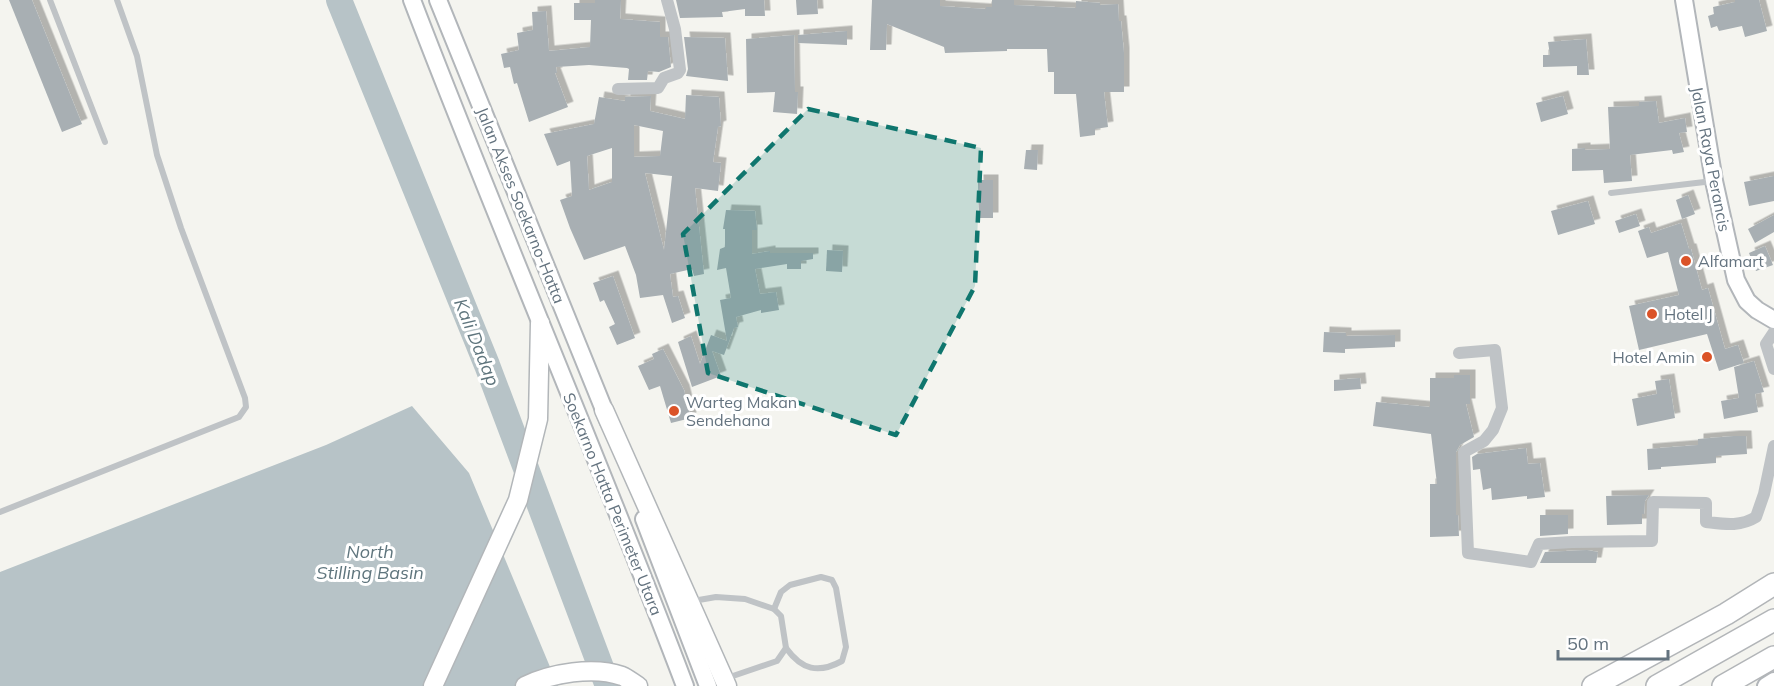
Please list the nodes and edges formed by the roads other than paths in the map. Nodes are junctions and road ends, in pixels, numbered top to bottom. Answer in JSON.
{"nodes":[{"id":1,"x":50,"y":0,"type":"edge"},
{"id":2,"x":117,"y":0,"type":"edge"},
{"id":3,"x":412,"y":0,"type":"edge"},
{"id":4,"x":438,"y":0,"type":"edge"},
{"id":5,"x":667,"y":0,"type":"edge"},
{"id":6,"x":1684,"y":0,"type":"edge"},
{"id":7,"x":618,"y":89,"type":"dead end"},
{"id":8,"x":105,"y":142,"type":"dead end"},
{"id":9,"x":1714,"y":181,"type":"junction"},
{"id":10,"x":1611,"y":193,"type":"dead end"},
{"id":11,"x":1774,"y":320,"type":"edge"},
{"id":12,"x":540,"y":322,"type":"junction"},
{"id":13,"x":1774,"y":332,"type":"edge"},
{"id":14,"x":1459,"y":353,"type":"dead end"},
{"id":15,"x":1774,"y":369,"type":"edge"},
{"id":16,"x":604,"y":410,"type":"junction"},
{"id":17,"x":1774,"y":446,"type":"edge"},
{"id":18,"x":0,"y":512,"type":"edge"},
{"id":19,"x":1774,"y":584,"type":"edge"},
{"id":20,"x":690,"y":602,"type":"junction"},
{"id":21,"x":774,"y":609,"type":"junction"},
{"id":22,"x":1774,"y":620,"type":"edge"},
{"id":23,"x":786,"y":648,"type":"junction"},
{"id":24,"x":1774,"y":657,"type":"edge"},
{"id":25,"x":1774,"y":681,"type":"edge"},
{"id":26,"x":719,"y":684,"type":"edge"},
{"id":27,"x":433,"y":686,"type":"edge"},
{"id":28,"x":525,"y":686,"type":"edge"},
{"id":29,"x":638,"y":686,"type":"edge"},
{"id":30,"x":685,"y":686,"type":"edge"},
{"id":31,"x":1593,"y":686,"type":"edge"},
{"id":32,"x":1657,"y":686,"type":"edge"},
{"id":33,"x":1723,"y":686,"type":"edge"},
{"id":34,"x":1766,"y":686,"type":"edge"}],
"edges":[{"from":1,"to":8,"type":"lane"},
{"from":2,"to":18,"type":"lane"},
{"from":3,"to":12,"type":"main road","name":"Jalan Akses Soekarno-Hatta"},
{"from":4,"to":16,"type":"main road","name":"Jalan Akses Soekarno-Hatta"},
{"from":5,"to":7,"type":"street"},
{"from":6,"to":9,"type":"main road","name":"Jalan Raya Perancis"},
{"from":9,"to":10,"type":"lane"},
{"from":9,"to":11,"type":"main road","name":"Jalan Raya Perancis"},
{"from":12,"to":27,"type":"main road"},
{"from":12,"to":30,"type":"main road","name":"Soekarno Hatta Perimeter Utara"},
{"from":13,"to":15,"type":"street"},
{"from":14,"to":17,"type":"street"},
{"from":16,"to":20,"type":"main road"},
{"from":16,"to":26,"type":"main road","name":"Jalan Akses Soekarno-Hatta"},
{"from":19,"to":31,"type":"highway"},
{"from":20,"to":21,"type":"lane"},
{"from":20,"to":26,"type":"main road"},
{"from":21,"to":23,"type":"lane"},
{"from":21,"to":23,"type":"lane"},
{"from":22,"to":32,"type":"highway"},
{"from":23,"to":26,"type":"lane"},
{"from":24,"to":33,"type":"highway"},
{"from":25,"to":34,"type":"main road"},
{"from":28,"to":29,"type":"main road"}]}
